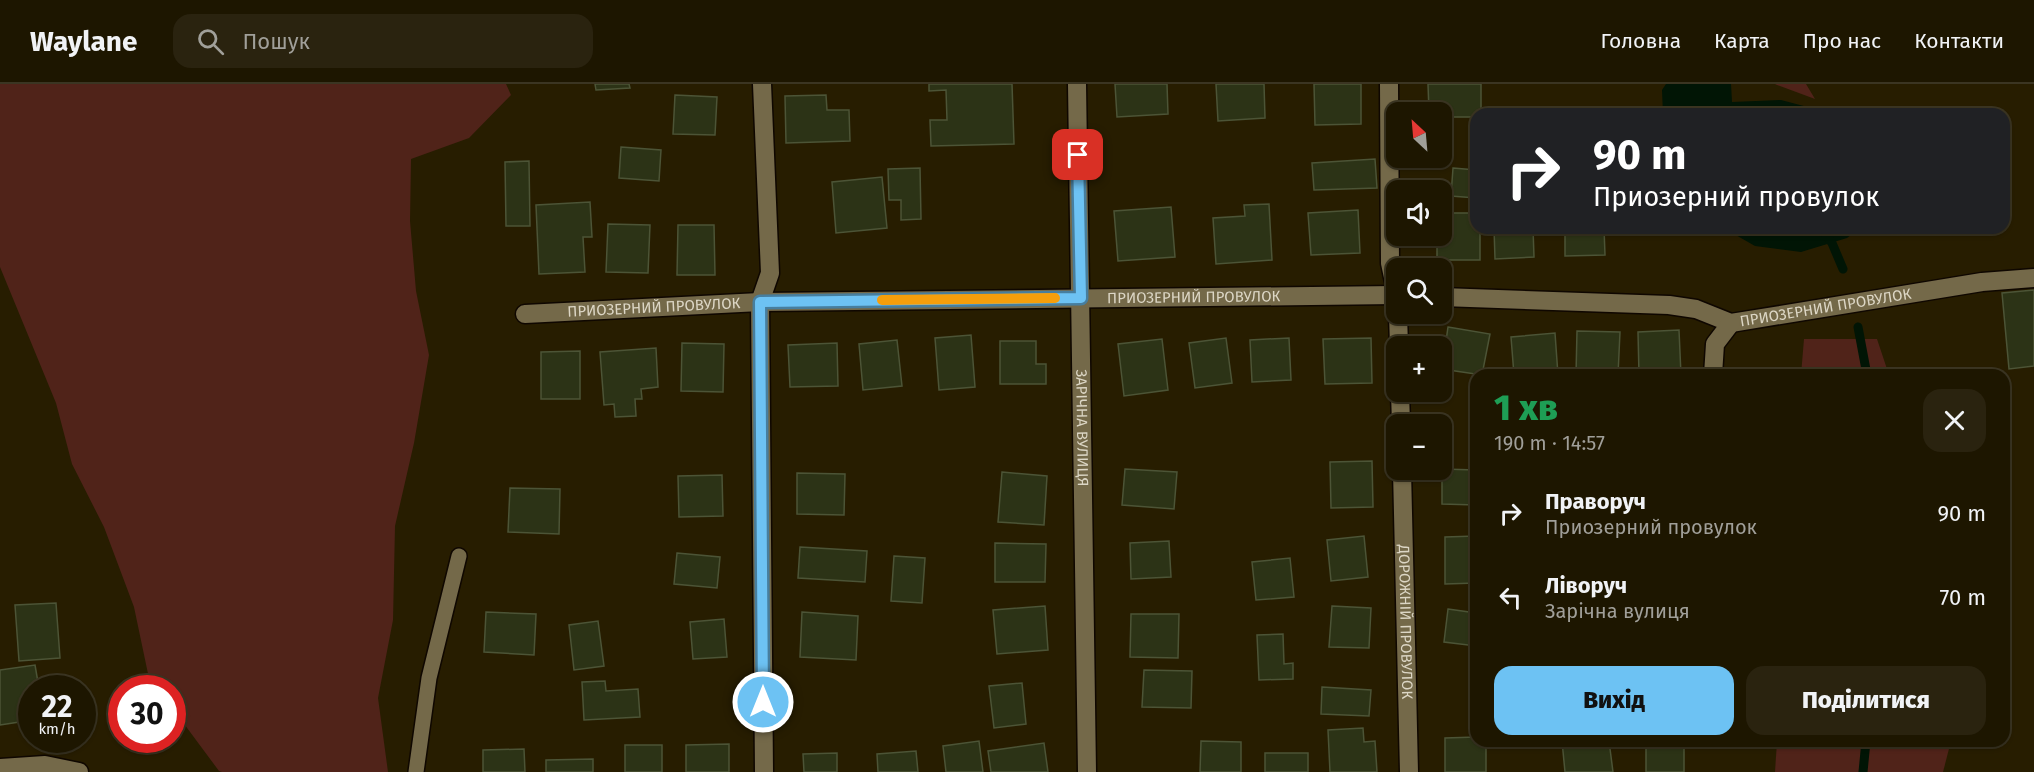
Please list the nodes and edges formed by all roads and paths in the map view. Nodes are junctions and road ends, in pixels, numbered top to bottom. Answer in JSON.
{"nodes":[{"id":1,"x":762,"y":84,"type":"edge"},
{"id":2,"x":1077,"y":84,"type":"edge"},
{"id":3,"x":1389,"y":84,"type":"edge"},
{"id":4,"x":1390,"y":258,"type":"edge"},
{"id":5,"x":2034,"y":278,"type":"edge"},
{"id":6,"x":1386,"y":293,"type":"edge"},
{"id":7,"x":1452,"y":297,"type":"edge"},
{"id":8,"x":1081,"y":298,"type":"junction"},
{"id":9,"x":760,"y":302,"type":"junction"},
{"id":10,"x":525,"y":314,"type":"dead end"},
{"id":11,"x":1731,"y":323,"type":"junction"},
{"id":12,"x":1713,"y":369,"type":"edge"},
{"id":13,"x":1402,"y":480,"type":"edge"},
{"id":14,"x":459,"y":556,"type":"dead end"},
{"id":15,"x":0,"y":768,"type":"edge"},
{"id":16,"x":78,"y":772,"type":"edge"},
{"id":17,"x":416,"y":772,"type":"edge"},
{"id":18,"x":764,"y":772,"type":"edge"},
{"id":19,"x":1087,"y":772,"type":"edge"},
{"id":20,"x":1409,"y":772,"type":"edge"}],
"edges":[{"from":1,"to":9,"type":"street"},
{"from":2,"to":8,"type":"street","name":"ЗАРІЧНА ВУЛИЦЯ"},
{"from":3,"to":4,"type":"street"},
{"from":5,"to":11,"type":"street","name":"ПРИОЗЕРНИЙ ПРОВУЛОК"},
{"from":6,"to":8,"type":"street","name":"ПРИОЗЕРНИЙ ПРОВУЛОК"},
{"from":7,"to":11,"type":"street","name":"ПРИОЗЕРНИЙ ПРОВУЛОК"},
{"from":8,"to":9,"type":"street","name":"ПРИОЗЕРНИЙ ПРОВУЛОК"},
{"from":8,"to":19,"type":"street","name":"ЗАРІЧНА ВУЛИЦЯ"},
{"from":9,"to":10,"type":"street","name":"ПРИОЗЕРНИЙ ПРОВУЛОК"},
{"from":9,"to":18,"type":"street"},
{"from":11,"to":12,"type":"street"},
{"from":13,"to":20,"type":"street","name":"ДОРОЖНІЙ ПРОВУЛОК"},
{"from":14,"to":17,"type":"lane"},
{"from":15,"to":16,"type":"street"}]}
